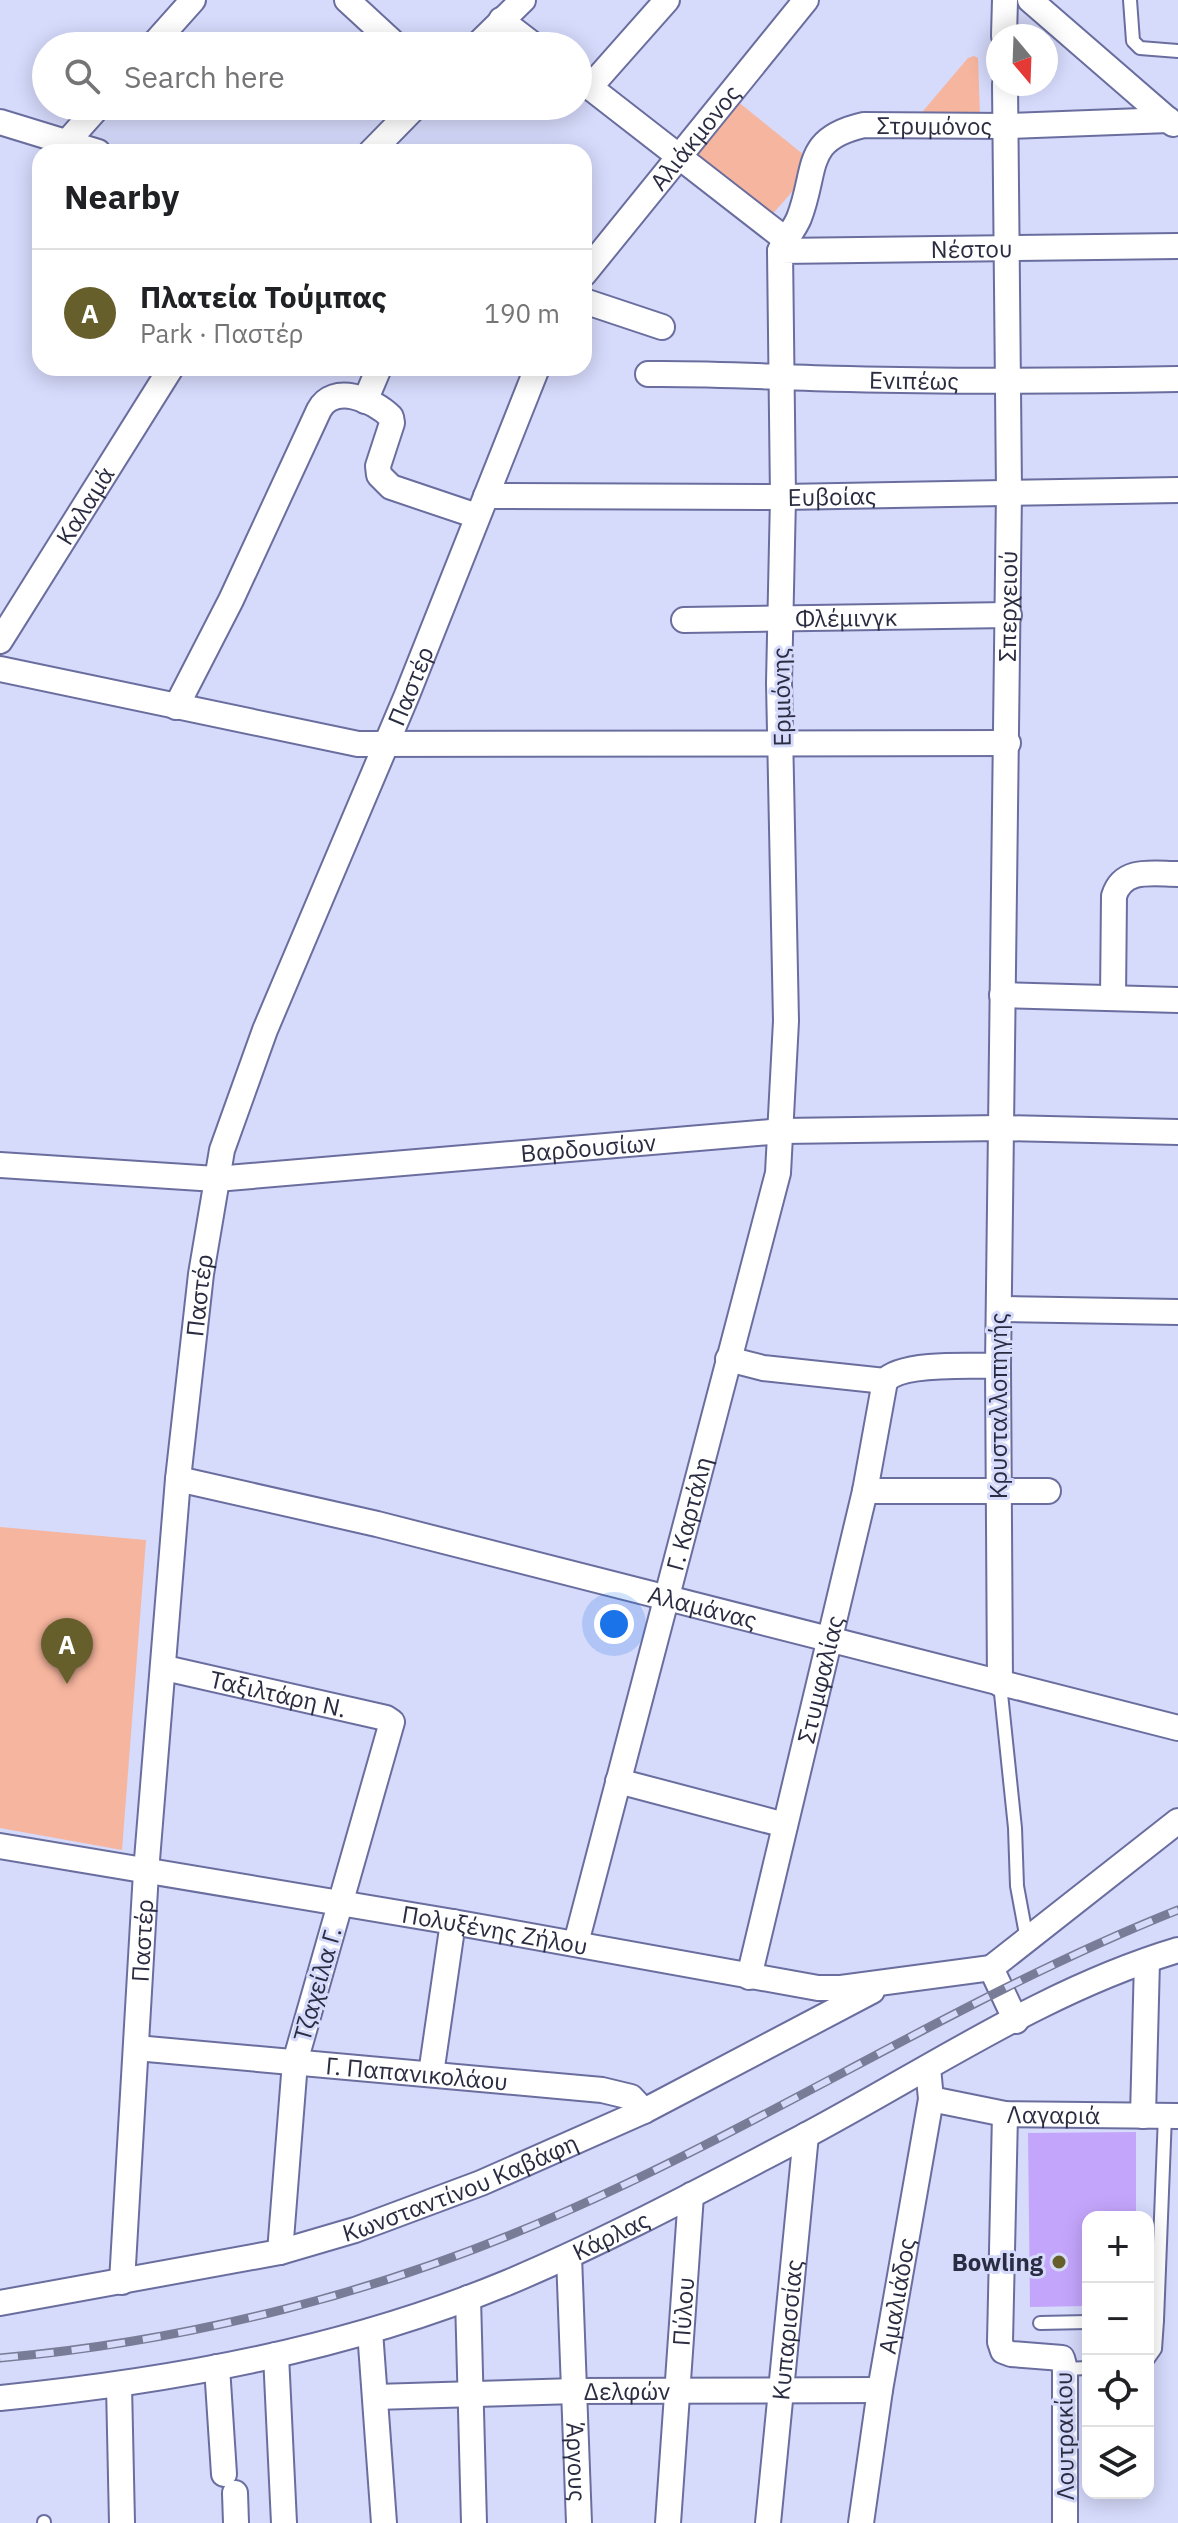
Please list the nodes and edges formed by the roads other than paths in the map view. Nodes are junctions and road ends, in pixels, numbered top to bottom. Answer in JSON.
{"nodes":[{"id":1,"x":193,"y":0,"type":"edge"},
{"id":2,"x":347,"y":0,"type":"edge"},
{"id":3,"x":523,"y":0,"type":"edge"},
{"id":4,"x":667,"y":0,"type":"edge"},
{"id":5,"x":806,"y":0,"type":"edge"},
{"id":6,"x":1005,"y":0,"type":"edge"},
{"id":7,"x":1030,"y":0,"type":"edge"},
{"id":8,"x":1130,"y":0,"type":"edge"},
{"id":9,"x":501,"y":20,"type":"junction"},
{"id":10,"x":1004,"y":24,"type":"edge"},
{"id":11,"x":164,"y":32,"type":"edge"},
{"id":12,"x":382,"y":32,"type":"edge"},
{"id":13,"x":489,"y":32,"type":"edge"},
{"id":14,"x":517,"y":32,"type":"edge"},
{"id":15,"x":1178,"y":51,"type":"edge"},
{"id":16,"x":592,"y":75,"type":"edge"},
{"id":17,"x":592,"y":89,"type":"edge"},
{"id":18,"x":1006,"y":96,"type":"edge"},
{"id":19,"x":87,"y":120,"type":"edge"},
{"id":20,"x":402,"y":120,"type":"edge"},
{"id":21,"x":0,"y":122,"type":"edge"},
{"id":22,"x":1174,"y":124,"type":"edge"},
{"id":23,"x":1007,"y":126,"type":"junction"},
{"id":24,"x":66,"y":143,"type":"junction"},
{"id":25,"x":70,"y":144,"type":"edge"},
{"id":26,"x":379,"y":144,"type":"edge"},
{"id":27,"x":679,"y":157,"type":"junction"},
{"id":28,"x":1178,"y":246,"type":"edge"},
{"id":29,"x":1008,"y":247,"type":"junction"},
{"id":30,"x":781,"y":251,"type":"junction"},
{"id":31,"x":592,"y":264,"type":"edge"},
{"id":32,"x":592,"y":304,"type":"edge"},
{"id":33,"x":662,"y":327,"type":"dead end"},
{"id":34,"x":648,"y":374,"type":"dead end"},
{"id":35,"x":166,"y":376,"type":"edge"},
{"id":36,"x":376,"y":376,"type":"edge"},
{"id":37,"x":534,"y":376,"type":"edge"},
{"id":38,"x":782,"y":376,"type":"junction"},
{"id":39,"x":1178,"y":379,"type":"edge"},
{"id":40,"x":1009,"y":381,"type":"junction"},
{"id":41,"x":365,"y":401,"type":"junction"},
{"id":42,"x":1178,"y":490,"type":"edge"},
{"id":43,"x":1009,"y":491,"type":"junction"},
{"id":44,"x":783,"y":497,"type":"junction"},
{"id":45,"x":482,"y":506,"type":"junction"},
{"id":46,"x":1009,"y":615,"type":"junction"},
{"id":47,"x":781,"y":619,"type":"junction"},
{"id":48,"x":684,"y":620,"type":"dead end"},
{"id":49,"x":0,"y":641,"type":"edge"},
{"id":50,"x":0,"y":669,"type":"edge"},
{"id":51,"x":176,"y":707,"type":"junction"},
{"id":52,"x":782,"y":741,"type":"junction"},
{"id":53,"x":386,"y":743,"type":"junction"},
{"id":54,"x":1008,"y":743,"type":"junction"},
{"id":55,"x":1178,"y":874,"type":"edge"},
{"id":56,"x":1002,"y":995,"type":"junction"},
{"id":57,"x":1113,"y":998,"type":"junction"},
{"id":58,"x":1178,"y":1000,"type":"edge"},
{"id":59,"x":1000,"y":1128,"type":"junction"},
{"id":60,"x":782,"y":1131,"type":"junction"},
{"id":61,"x":1178,"y":1132,"type":"edge"},
{"id":62,"x":0,"y":1165,"type":"edge"},
{"id":63,"x":216,"y":1179,"type":"junction"},
{"id":64,"x":999,"y":1309,"type":"junction"},
{"id":65,"x":1178,"y":1312,"type":"edge"},
{"id":66,"x":728,"y":1359,"type":"junction"},
{"id":67,"x":998,"y":1366,"type":"junction"},
{"id":68,"x":885,"y":1381,"type":"junction"},
{"id":69,"x":178,"y":1479,"type":"junction"},
{"id":70,"x":865,"y":1491,"type":"junction"},
{"id":71,"x":998,"y":1491,"type":"junction"},
{"id":72,"x":1048,"y":1491,"type":"dead end"},
{"id":73,"x":668,"y":1600,"type":"junction"},
{"id":74,"x":829,"y":1641,"type":"junction"},
{"id":75,"x":165,"y":1668,"type":"junction"},
{"id":76,"x":1000,"y":1684,"type":"junction"},
{"id":77,"x":392,"y":1722,"type":"joint"},
{"id":78,"x":1178,"y":1728,"type":"edge"},
{"id":79,"x":618,"y":1781,"type":"junction"},
{"id":80,"x":1178,"y":1821,"type":"edge"},
{"id":81,"x":785,"y":1825,"type":"junction"},
{"id":82,"x":0,"y":1846,"type":"edge"},
{"id":83,"x":146,"y":1872,"type":"junction"},
{"id":84,"x":339,"y":1905,"type":"junction"},
{"id":85,"x":453,"y":1922,"type":"junction"},
{"id":86,"x":1027,"y":1940,"type":"junction"},
{"id":87,"x":576,"y":1943,"type":"junction"},
{"id":88,"x":1178,"y":1950,"type":"edge"},
{"id":89,"x":1147,"y":1961,"type":"junction"},
{"id":90,"x":991,"y":1968,"type":"junction"},
{"id":91,"x":749,"y":1977,"type":"junction"},
{"id":92,"x":889,"y":1982,"type":"junction"},
{"id":93,"x":1016,"y":2021,"type":"junction"},
{"id":94,"x":136,"y":2048,"type":"junction"},
{"id":95,"x":295,"y":2062,"type":"junction"},
{"id":96,"x":928,"y":2068,"type":"junction"},
{"id":97,"x":431,"y":2074,"type":"junction"},
{"id":98,"x":931,"y":2099,"type":"junction"},
{"id":99,"x":644,"y":2111,"type":"junction"},
{"id":100,"x":1005,"y":2114,"type":"junction"},
{"id":101,"x":1162,"y":2116,"type":"edge"},
{"id":102,"x":806,"y":2135,"type":"junction"},
{"id":103,"x":691,"y":2195,"type":"junction"},
{"id":104,"x":280,"y":2252,"type":"junction"},
{"id":105,"x":569,"y":2256,"type":"junction"},
{"id":106,"x":122,"y":2282,"type":"junction"},
{"id":107,"x":1154,"y":2283,"type":"edge"},
{"id":108,"x":468,"y":2298,"type":"junction"},
{"id":109,"x":0,"y":2303,"type":"edge"},
{"id":110,"x":1082,"y":2322,"type":"edge"},
{"id":111,"x":1040,"y":2323,"type":"dead end"},
{"id":112,"x":370,"y":2331,"type":"junction"},
{"id":113,"x":276,"y":2355,"type":"junction"},
{"id":114,"x":217,"y":2367,"type":"junction"},
{"id":115,"x":1076,"y":2368,"type":"edge"},
{"id":116,"x":119,"y":2385,"type":"junction"},
{"id":117,"x":678,"y":2390,"type":"junction"},
{"id":118,"x":781,"y":2390,"type":"junction"},
{"id":119,"x":880,"y":2390,"type":"junction"},
{"id":120,"x":576,"y":2391,"type":"junction"},
{"id":121,"x":471,"y":2394,"type":"junction"},
{"id":122,"x":375,"y":2397,"type":"junction"},
{"id":123,"x":0,"y":2398,"type":"edge"},
{"id":124,"x":122,"y":2523,"type":"edge"},
{"id":125,"x":236,"y":2523,"type":"edge"},
{"id":126,"x":284,"y":2523,"type":"edge"},
{"id":127,"x":384,"y":2523,"type":"edge"},
{"id":128,"x":474,"y":2523,"type":"edge"},
{"id":129,"x":579,"y":2523,"type":"edge"},
{"id":130,"x":668,"y":2523,"type":"edge"},
{"id":131,"x":768,"y":2523,"type":"edge"},
{"id":132,"x":861,"y":2523,"type":"edge"},
{"id":133,"x":1065,"y":2523,"type":"edge"}],
"edges":[{"from":1,"to":11,"type":"street"},
{"from":2,"to":12,"type":"street"},
{"from":3,"to":9,"type":"street"},
{"from":4,"to":16,"type":"street"},
{"from":5,"to":27,"type":"street","name":"Αλιάκμονος"},
{"from":6,"to":10,"type":"street"},
{"from":7,"to":22,"type":"street"},
{"from":8,"to":15,"type":"lane"},
{"from":9,"to":13,"type":"street"},
{"from":9,"to":14,"type":"street"},
{"from":17,"to":27,"type":"street"},
{"from":18,"to":23,"type":"street","name":"Σπερχειού"},
{"from":19,"to":24,"type":"street"},
{"from":20,"to":26,"type":"street"},
{"from":21,"to":24,"type":"street"},
{"from":22,"to":23,"type":"street","name":"Στρυμόνος"},
{"from":23,"to":29,"type":"street","name":"Σπερχειού"},
{"from":23,"to":30,"type":"street","name":"Στρυμόνος"},
{"from":24,"to":25,"type":"street"},
{"from":27,"to":30,"type":"street"},
{"from":27,"to":31,"type":"street","name":"Αλιάκμονος"},
{"from":28,"to":29,"type":"street","name":"Νέστου"},
{"from":29,"to":30,"type":"street","name":"Νέστου"},
{"from":29,"to":40,"type":"street","name":"Σπερχειού"},
{"from":30,"to":38,"type":"street","name":"Ερμιόνης"},
{"from":32,"to":33,"type":"street"},
{"from":34,"to":38,"type":"street","name":"Ενιπέως"},
{"from":35,"to":49,"type":"street","name":"Καλαμά"},
{"from":36,"to":41,"type":"street"},
{"from":37,"to":45,"type":"street","name":"Παστέρ"},
{"from":38,"to":40,"type":"street","name":"Ενιπέως"},
{"from":38,"to":44,"type":"street","name":"Ερμιόνης"},
{"from":39,"to":40,"type":"street","name":"Ενιπέως"},
{"from":40,"to":43,"type":"street","name":"Σπερχειού"},
{"from":41,"to":45,"type":"street","name":"Ευβοίας"},
{"from":41,"to":51,"type":"street"},
{"from":42,"to":43,"type":"street","name":"Ευβοίας"},
{"from":43,"to":44,"type":"street","name":"Ευβοίας"},
{"from":43,"to":46,"type":"street","name":"Σπερχειού"},
{"from":44,"to":45,"type":"street","name":"Ευβοίας"},
{"from":44,"to":47,"type":"street","name":"Ερμιόνης"},
{"from":45,"to":53,"type":"street","name":"Παστέρ"},
{"from":46,"to":47,"type":"street","name":"Φλέμινγκ"},
{"from":46,"to":54,"type":"street","name":"Σπερχειού"},
{"from":47,"to":48,"type":"street","name":"Φλέμινγκ"},
{"from":47,"to":52,"type":"street","name":"Ερμιόνης"},
{"from":50,"to":51,"type":"street"},
{"from":51,"to":53,"type":"street"},
{"from":52,"to":53,"type":"street"},
{"from":52,"to":54,"type":"street"},
{"from":52,"to":60,"type":"street","name":"Ερμιόνης"},
{"from":53,"to":63,"type":"street","name":"Παστέρ"},
{"from":54,"to":56,"type":"street","name":"Σπερχειού"},
{"from":55,"to":57,"type":"street"},
{"from":56,"to":57,"type":"street"},
{"from":56,"to":59,"type":"street","name":"Σπερχειού"},
{"from":57,"to":58,"type":"street"},
{"from":59,"to":60,"type":"street","name":"Βαρδουσίων"},
{"from":59,"to":61,"type":"street","name":"Βαρδουσίων"},
{"from":59,"to":64,"type":"street","name":"Κρυσταλλοπηγής"},
{"from":60,"to":63,"type":"street","name":"Βαρδουσίων"},
{"from":60,"to":66,"type":"street","name":"Γ. Καρτάλη"},
{"from":62,"to":63,"type":"street","name":"Βαρδουσίων"},
{"from":63,"to":69,"type":"street","name":"Παστέρ"},
{"from":64,"to":65,"type":"street"},
{"from":64,"to":67,"type":"street","name":"Κρυσταλλοπηγής"},
{"from":66,"to":68,"type":"street"},
{"from":66,"to":73,"type":"street","name":"Γ. Καρτάλη"},
{"from":67,"to":68,"type":"street"},
{"from":67,"to":71,"type":"street","name":"Κρυσταλλοπηγής"},
{"from":68,"to":70,"type":"street","name":"Στυμφαλίας"},
{"from":69,"to":73,"type":"street","name":"Αλαμάνας"},
{"from":69,"to":75,"type":"street","name":"Παστέρ"},
{"from":70,"to":71,"type":"street"},
{"from":70,"to":74,"type":"street","name":"Στυμφαλίας"},
{"from":71,"to":72,"type":"street"},
{"from":71,"to":76,"type":"street","name":"Κρυσταλλοπηγής"},
{"from":73,"to":74,"type":"street","name":"Αλαμάνας"},
{"from":73,"to":79,"type":"street","name":"Γ. Καρτάλη"},
{"from":74,"to":76,"type":"street","name":"Αλαμάνας"},
{"from":74,"to":81,"type":"street","name":"Στυμφαλίας"},
{"from":75,"to":77,"type":"street","name":"Ταξιλτάρη Ν."},
{"from":75,"to":83,"type":"street","name":"Παστέρ"},
{"from":76,"to":78,"type":"street","name":"Αλαμάνας"},
{"from":76,"to":86,"type":"lane"},
{"from":77,"to":84,"type":"street","name":"Τζαχείλα Γ."},
{"from":79,"to":81,"type":"street"},
{"from":79,"to":87,"type":"street","name":"Γ. Καρτάλη"},
{"from":80,"to":86,"type":"street"},
{"from":81,"to":91,"type":"street","name":"Στυμφαλίας"},
{"from":82,"to":83,"type":"street","name":"Πολυξένης Ζήλου"},
{"from":83,"to":84,"type":"street","name":"Πολυξένης Ζήλου"},
{"from":83,"to":94,"type":"street","name":"Παστέρ"},
{"from":84,"to":85,"type":"street","name":"Πολυξένης Ζήλου"},
{"from":84,"to":95,"type":"street","name":"Τζαχείλα Γ."},
{"from":85,"to":87,"type":"street","name":"Πολυξένης Ζήλου"},
{"from":85,"to":97,"type":"street"},
{"from":86,"to":90,"type":"street"},
{"from":87,"to":91,"type":"street","name":"Πολυξένης Ζήλου"},
{"from":88,"to":89,"type":"street","name":"Κάρλας"},
{"from":89,"to":93,"type":"street","name":"Κάρλας"},
{"from":89,"to":101,"type":"street"},
{"from":90,"to":92,"type":"street","name":"Πολυξένης Ζήλου"},
{"from":90,"to":93,"type":"street"},
{"from":91,"to":92,"type":"street","name":"Πολυξένης Ζήλου"},
{"from":92,"to":99,"type":"street","name":"Κωνσταντίνου Καβάφη"},
{"from":93,"to":96,"type":"street","name":"Κάρλας"},
{"from":94,"to":95,"type":"street","name":"Γ. Παπανικολάου"},
{"from":94,"to":106,"type":"street","name":"Παστέρ"},
{"from":95,"to":97,"type":"street","name":"Γ. Παπανικολάου"},
{"from":95,"to":104,"type":"street","name":"Τζαχείλα Γ."},
{"from":96,"to":98,"type":"street","name":"Αμαλιάδος"},
{"from":96,"to":102,"type":"street","name":"Κάρλας"},
{"from":97,"to":99,"type":"street","name":"Γ. Παπανικολάου"},
{"from":98,"to":100,"type":"street","name":"Λαγαριά"},
{"from":98,"to":119,"type":"street","name":"Αμαλιάδος"},
{"from":99,"to":104,"type":"street","name":"Κωνσταντίνου Καβάφη"},
{"from":100,"to":101,"type":"street","name":"Λαγαριά"},
{"from":100,"to":115,"type":"street","name":"Λουτρακίου"},
{"from":101,"to":107,"type":"lane"},
{"from":102,"to":103,"type":"street","name":"Κάρλας"},
{"from":102,"to":118,"type":"street","name":"Κυπαρισσίας"},
{"from":103,"to":105,"type":"street","name":"Κάρλας"},
{"from":103,"to":117,"type":"street","name":"Πύλου"},
{"from":104,"to":106,"type":"street","name":"Κωνσταντίνου Καβάφη"},
{"from":105,"to":108,"type":"street","name":"Κάρλας"},
{"from":105,"to":120,"type":"street","name":"Άργους"},
{"from":106,"to":109,"type":"street","name":"Κωνσταντίνου Καβάφη"},
{"from":108,"to":112,"type":"street","name":"Κάρλας"},
{"from":108,"to":121,"type":"street"},
{"from":110,"to":111,"type":"lane"},
{"from":112,"to":113,"type":"street","name":"Κάρλας"},
{"from":112,"to":122,"type":"street"},
{"from":113,"to":114,"type":"street","name":"Κάρλας"},
{"from":113,"to":126,"type":"street"},
{"from":114,"to":116,"type":"street","name":"Κάρλας"},
{"from":114,"to":125,"type":"street"},
{"from":115,"to":133,"type":"street","name":"Λουτρακίου"},
{"from":116,"to":123,"type":"street","name":"Κάρλας"},
{"from":116,"to":124,"type":"street"},
{"from":117,"to":118,"type":"street","name":"Δελφών"},
{"from":117,"to":120,"type":"street","name":"Δελφών"},
{"from":117,"to":130,"type":"street","name":"Πύλου"},
{"from":118,"to":119,"type":"street","name":"Δελφών"},
{"from":118,"to":131,"type":"street","name":"Κυπαρισσίας"},
{"from":119,"to":132,"type":"street","name":"Αμαλιάδος"},
{"from":120,"to":121,"type":"street","name":"Δελφών"},
{"from":120,"to":129,"type":"street","name":"Άργους"},
{"from":121,"to":122,"type":"street","name":"Δελφών"},
{"from":121,"to":128,"type":"street"},
{"from":122,"to":127,"type":"street"}]}
